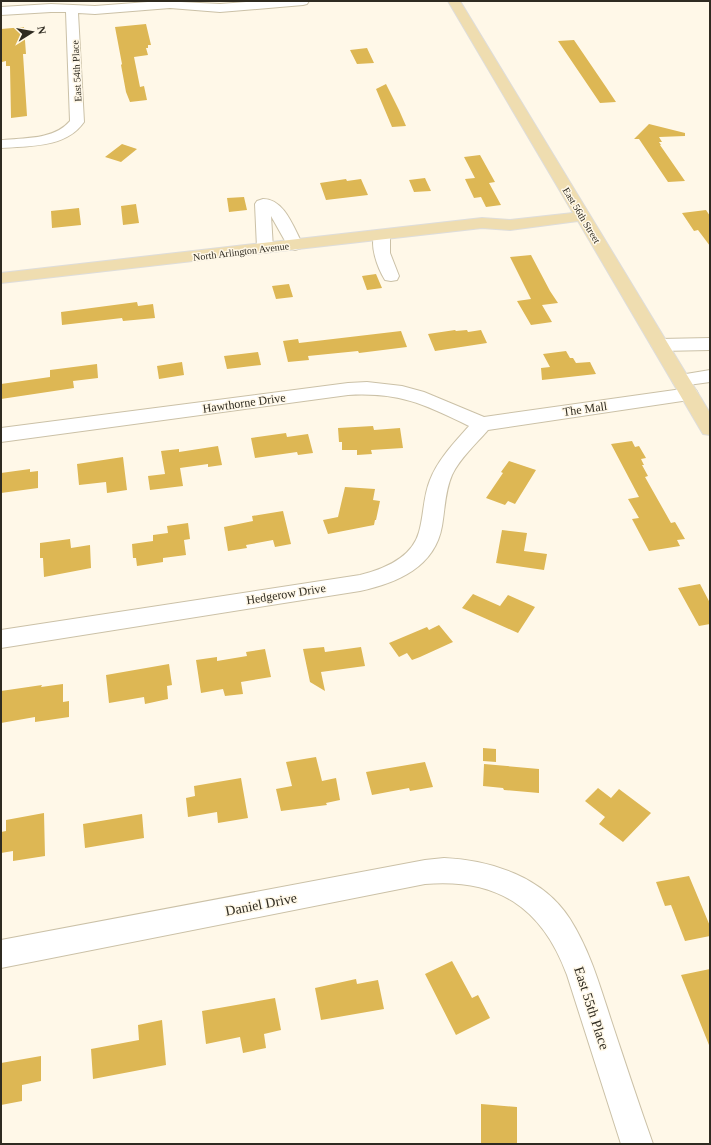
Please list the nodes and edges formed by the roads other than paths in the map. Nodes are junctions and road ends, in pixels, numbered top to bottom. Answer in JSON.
{"nodes":[{"id":1,"x":303,"y":1,"type":"edge"},
{"id":2,"x":454,"y":1,"type":"edge"},
{"id":3,"x":72,"y":9,"type":"junction"},
{"id":4,"x":1,"y":11,"type":"edge"},
{"id":5,"x":1,"y":144,"type":"edge"},
{"id":6,"x":580,"y":212,"type":"junction"},
{"id":7,"x":382,"y":235,"type":"junction"},
{"id":8,"x":295,"y":245,"type":"junction"},
{"id":9,"x":265,"y":248,"type":"junction"},
{"id":10,"x":391,"y":276,"type":"dead end"},
{"id":11,"x":1,"y":278,"type":"edge"},
{"id":12,"x":710,"y":344,"type":"edge"},
{"id":13,"x":660,"y":345,"type":"junction"},
{"id":14,"x":710,"y":376,"type":"edge"},
{"id":15,"x":685,"y":387,"type":"junction"},
{"id":16,"x":482,"y":424,"type":"junction"},
{"id":17,"x":710,"y":429,"type":"edge"},
{"id":18,"x":1,"y":435,"type":"edge"},
{"id":19,"x":1,"y":639,"type":"edge"},
{"id":20,"x":518,"y":890,"type":"joint"},
{"id":21,"x":1,"y":954,"type":"edge"},
{"id":22,"x":637,"y":1144,"type":"edge"}],
"edges":[{"from":1,"to":3,"type":"street"},
{"from":2,"to":6,"type":"main road","name":"East 56th Street"},
{"from":3,"to":4,"type":"street"},
{"from":3,"to":5,"type":"street","name":"East 54th Place"},
{"from":6,"to":7,"type":"main road","name":"North Arlington Avenue"},
{"from":6,"to":13,"type":"main road","name":"East 56th Street"},
{"from":7,"to":8,"type":"main road","name":"North Arlington Avenue"},
{"from":7,"to":10,"type":"street"},
{"from":8,"to":9,"type":"main road","name":"North Arlington Avenue"},
{"from":8,"to":9,"type":"street"},
{"from":9,"to":11,"type":"main road","name":"North Arlington Avenue"},
{"from":12,"to":13,"type":"street"},
{"from":13,"to":15,"type":"main road","name":"East 56th Street"},
{"from":14,"to":15,"type":"street","name":"The Mall"},
{"from":15,"to":16,"type":"street","name":"The Mall"},
{"from":15,"to":17,"type":"main road","name":"East 56th Street"},
{"from":16,"to":18,"type":"street","name":"Hawthorne Drive"},
{"from":16,"to":19,"type":"street","name":"Hedgerow Drive"},
{"from":20,"to":21,"type":"street","name":"Daniel Drive"},
{"from":20,"to":22,"type":"street","name":"East 55th Place"}]}
